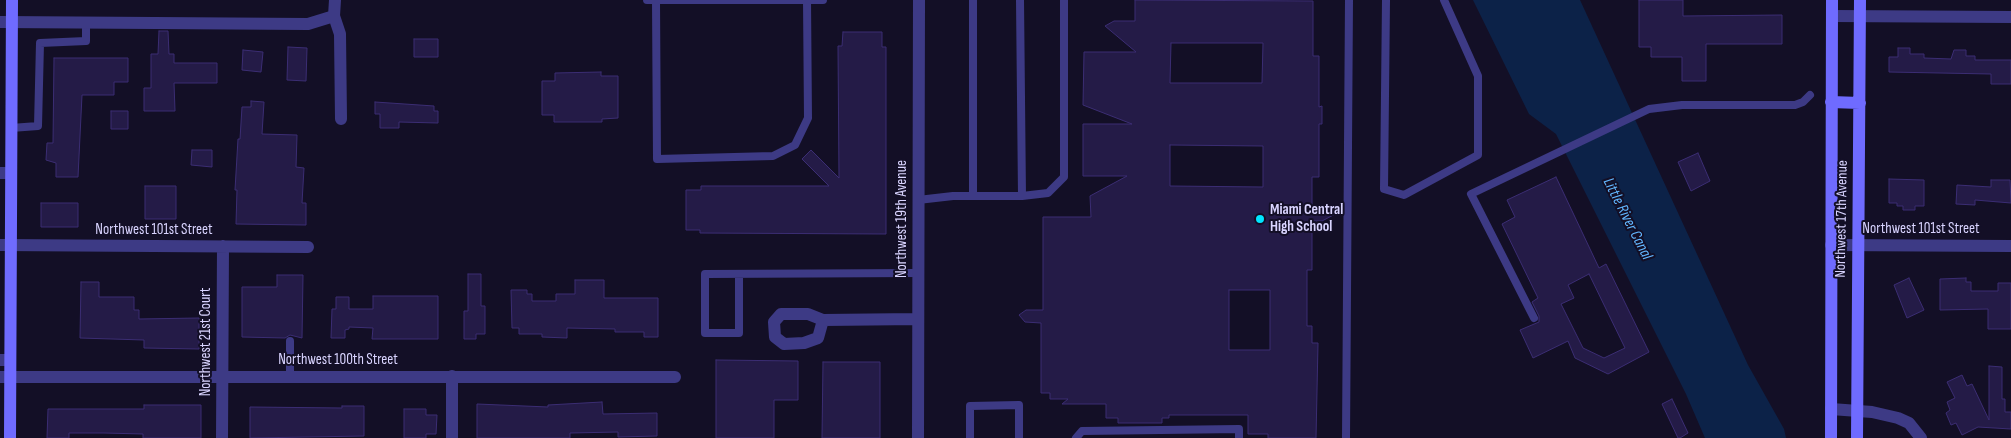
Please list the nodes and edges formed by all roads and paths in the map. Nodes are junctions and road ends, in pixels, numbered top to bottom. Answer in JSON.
{"nodes":[{"id":1,"x":12,"y":0,"type":"edge"},
{"id":2,"x":334,"y":0,"type":"edge"},
{"id":3,"x":647,"y":0,"type":"edge"},
{"id":4,"x":656,"y":0,"type":"edge"},
{"id":5,"x":772,"y":0,"type":"edge"},
{"id":6,"x":807,"y":0,"type":"edge"},
{"id":7,"x":823,"y":0,"type":"edge"},
{"id":8,"x":919,"y":0,"type":"edge"},
{"id":9,"x":973,"y":0,"type":"edge"},
{"id":10,"x":1020,"y":0,"type":"edge"},
{"id":11,"x":1064,"y":0,"type":"edge"},
{"id":12,"x":1349,"y":0,"type":"edge"},
{"id":13,"x":1386,"y":0,"type":"edge"},
{"id":14,"x":1444,"y":0,"type":"edge"},
{"id":15,"x":1832,"y":0,"type":"edge"},
{"id":16,"x":1860,"y":0,"type":"edge"},
{"id":17,"x":334,"y":16,"type":"junction"},
{"id":18,"x":1832,"y":16,"type":"junction"},
{"id":19,"x":1860,"y":16,"type":"junction"},
{"id":20,"x":2011,"y":17,"type":"edge"},
{"id":21,"x":6,"y":22,"type":"edge"},
{"id":22,"x":86,"y":24,"type":"junction"},
{"id":23,"x":1810,"y":95,"type":"dead end"},
{"id":24,"x":1831,"y":102,"type":"junction"},
{"id":25,"x":1860,"y":103,"type":"junction"},
{"id":26,"x":341,"y":119,"type":"dead end"},
{"id":27,"x":11,"y":128,"type":"junction"},
{"id":28,"x":6,"y":173,"type":"edge"},
{"id":29,"x":973,"y":196,"type":"junction"},
{"id":30,"x":1022,"y":196,"type":"junction"},
{"id":31,"x":918,"y":200,"type":"junction"},
{"id":32,"x":5,"y":245,"type":"edge"},
{"id":33,"x":1831,"y":245,"type":"junction"},
{"id":34,"x":1858,"y":245,"type":"junction"},
{"id":35,"x":223,"y":246,"type":"junction"},
{"id":36,"x":2011,"y":246,"type":"edge"},
{"id":37,"x":308,"y":247,"type":"dead end"},
{"id":38,"x":918,"y":273,"type":"junction"},
{"id":39,"x":739,"y":274,"type":"junction"},
{"id":40,"x":918,"y":318,"type":"junction"},
{"id":41,"x":1534,"y":318,"type":"dead end"},
{"id":42,"x":823,"y":320,"type":"dead end"},
{"id":43,"x":290,"y":341,"type":"dead end"},
{"id":44,"x":5,"y":360,"type":"edge"},
{"id":45,"x":290,"y":376,"type":"junction"},
{"id":46,"x":452,"y":376,"type":"junction"},
{"id":47,"x":5,"y":377,"type":"edge"},
{"id":48,"x":222,"y":377,"type":"junction"},
{"id":49,"x":676,"y":377,"type":"dead end"},
{"id":50,"x":1831,"y":409,"type":"junction"},
{"id":51,"x":1858,"y":410,"type":"junction"},
{"id":52,"x":10,"y":438,"type":"edge"},
{"id":53,"x":222,"y":438,"type":"edge"},
{"id":54,"x":452,"y":438,"type":"edge"},
{"id":55,"x":918,"y":438,"type":"edge"},
{"id":56,"x":970,"y":438,"type":"edge"},
{"id":57,"x":1019,"y":438,"type":"edge"},
{"id":58,"x":1076,"y":438,"type":"edge"},
{"id":59,"x":1239,"y":438,"type":"edge"},
{"id":60,"x":1346,"y":438,"type":"edge"},
{"id":61,"x":1831,"y":438,"type":"edge"},
{"id":62,"x":1858,"y":438,"type":"edge"},
{"id":63,"x":1921,"y":438,"type":"edge"}],
"edges":[{"from":1,"to":21,"type":"main road"},
{"from":2,"to":17,"type":"street"},
{"from":3,"to":4,"type":"lane"},
{"from":4,"to":5,"type":"lane"},
{"from":4,"to":6,"type":"lane"},
{"from":5,"to":6,"type":"lane"},
{"from":6,"to":7,"type":"lane"},
{"from":8,"to":31,"type":"street","name":"Northwest 19th Avenue"},
{"from":9,"to":29,"type":"lane"},
{"from":10,"to":30,"type":"lane"},
{"from":11,"to":30,"type":"lane"},
{"from":12,"to":60,"type":"lane"},
{"from":13,"to":14,"type":"lane"},
{"from":15,"to":18,"type":"main road","name":"Northwest 17th Avenue"},
{"from":16,"to":19,"type":"main road","name":"Northwest 17th Avenue"},
{"from":17,"to":22,"type":"street"},
{"from":17,"to":26,"type":"street"},
{"from":18,"to":19,"type":"street"},
{"from":18,"to":24,"type":"main road","name":"Northwest 17th Avenue"},
{"from":19,"to":20,"type":"street"},
{"from":19,"to":25,"type":"main road","name":"Northwest 17th Avenue"},
{"from":21,"to":22,"type":"street"},
{"from":21,"to":27,"type":"main road"},
{"from":22,"to":27,"type":"lane"},
{"from":23,"to":41,"type":"lane"},
{"from":24,"to":25,"type":"main road"},
{"from":24,"to":33,"type":"main road","name":"Northwest 17th Avenue"},
{"from":25,"to":34,"type":"main road","name":"Northwest 17th Avenue"},
{"from":27,"to":28,"type":"main road"},
{"from":28,"to":32,"type":"main road"},
{"from":29,"to":30,"type":"lane"},
{"from":29,"to":31,"type":"lane"},
{"from":31,"to":38,"type":"street","name":"Northwest 19th Avenue"},
{"from":32,"to":35,"type":"street","name":"Northwest 101st Street"},
{"from":32,"to":44,"type":"main road"},
{"from":33,"to":34,"type":"street","name":"Northwest 101st Street"},
{"from":33,"to":50,"type":"main road","name":"Northwest 17th Avenue"},
{"from":34,"to":36,"type":"street","name":"Northwest 101st Street"},
{"from":34,"to":51,"type":"main road","name":"Northwest 17th Avenue"},
{"from":35,"to":37,"type":"street","name":"Northwest 101st Street"},
{"from":35,"to":48,"type":"street","name":"Northwest 21st Court"},
{"from":38,"to":39,"type":"lane"},
{"from":38,"to":40,"type":"street","name":"Northwest 19th Avenue"},
{"from":39,"to":39,"type":"lane"},
{"from":40,"to":42,"type":"street"},
{"from":40,"to":55,"type":"street","name":"Northwest 19th Avenue"},
{"from":43,"to":45,"type":"lane"},
{"from":44,"to":47,"type":"main road"},
{"from":45,"to":46,"type":"street","name":"Northwest 100th Street"},
{"from":45,"to":48,"type":"street","name":"Northwest 100th Street"},
{"from":46,"to":49,"type":"street","name":"Northwest 100th Street"},
{"from":46,"to":54,"type":"street"},
{"from":47,"to":48,"type":"street","name":"Northwest 100th Street"},
{"from":47,"to":52,"type":"main road"},
{"from":48,"to":53,"type":"street","name":"Northwest 21st Court"},
{"from":50,"to":51,"type":"street"},
{"from":50,"to":61,"type":"main road","name":"Northwest 17th Avenue"},
{"from":51,"to":62,"type":"main road","name":"Northwest 17th Avenue"},
{"from":51,"to":63,"type":"street"},
{"from":56,"to":57,"type":"lane"},
{"from":58,"to":59,"type":"lane"}]}
